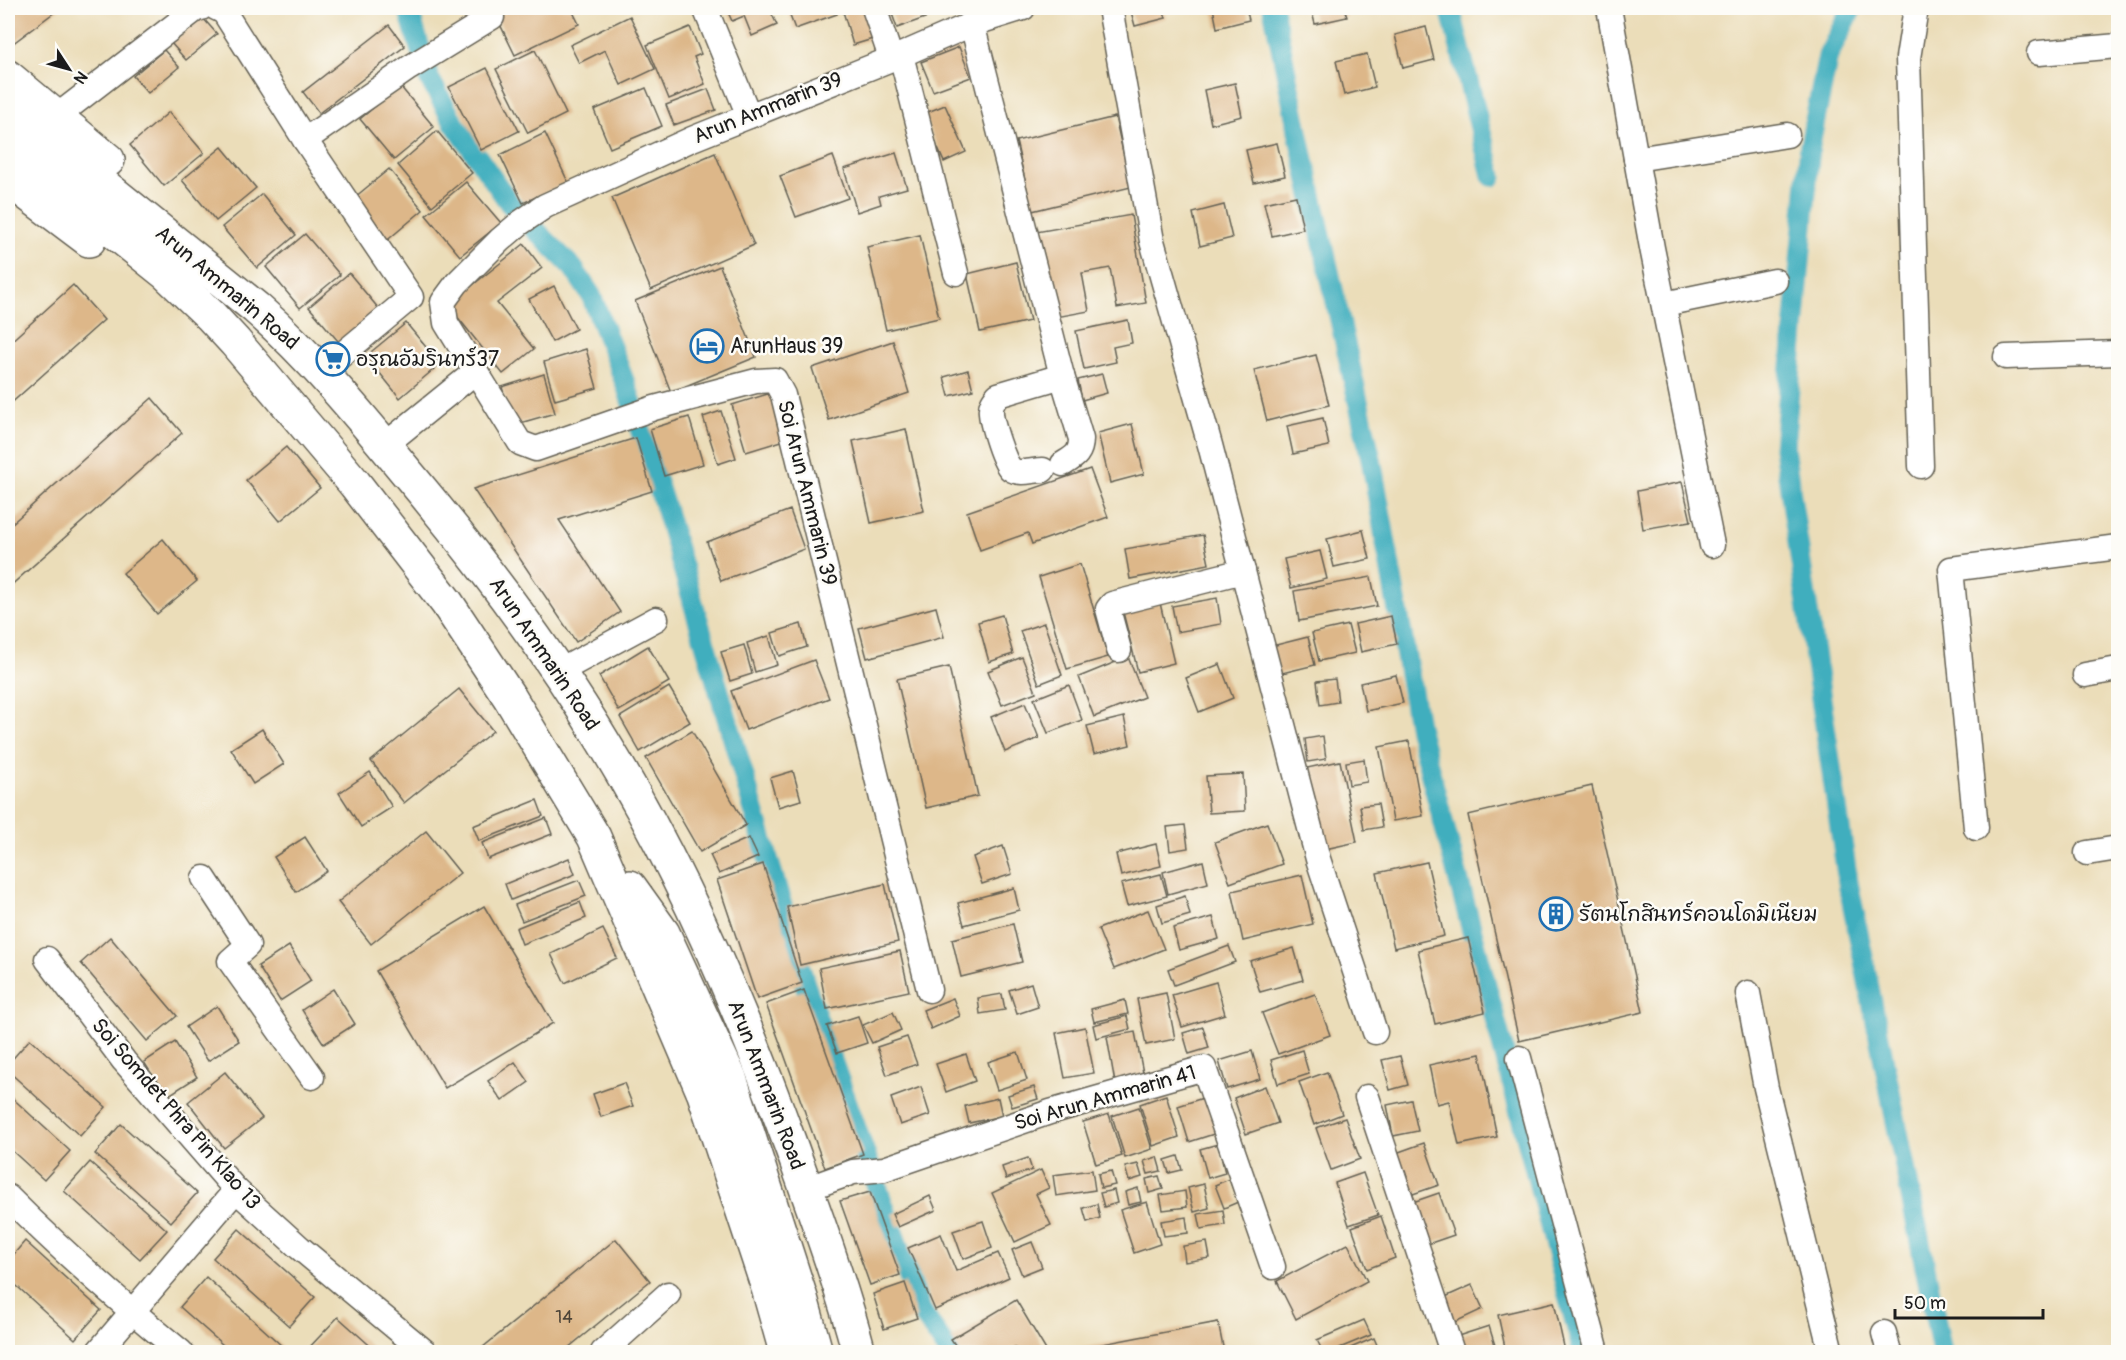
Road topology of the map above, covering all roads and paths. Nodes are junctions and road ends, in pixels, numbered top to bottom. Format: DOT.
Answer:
graph roads {
  1 [pos="201,8"];
  2 [pos="216,8"];
  3 [pos="705,8"];
  4 [pos="874,8"];
  5 [pos="1023,8"];
  6 [pos="1110,8"];
  7 [pos="1609,8"];
  8 [pos="1916,8"];
  9 [pos="492,17"];
  10 [pos="972,24"];
  11 [pos="2118,46"];
  12 [pos="2039,53"];
  13 [pos="896,57"];
  14 [pos="8,77"];
  15 [pos="749,116"];
  16 [pos="56,117"];
  17 [pos="11,124"];
  18 [pos="1787,135"];
  19 [pos="305,140"];
  20 [pos="1636,159"];
  21 [pos="8,179"];
  22 [pos="956,273"];
  23 [pos="1775,281"];
  24 [pos="1664,304"];
  25 [pos="290,338"];
  26 [pos="2118,353"];
  27 [pos="2006,357"];
  28 [pos="321,372"];
  29 [pos="475,372"];
  30 [pos="1062,376"];
  31 [pos="287,404"];
  32 [pos="385,445"];
  33 [pos="1921,466"];
  34 [pos="1712,545"];
  35 [pos="2118,547"];
  36 [pos="1243,571"];
  37 [pos="656,619"];
  38 [pos="1119,650"];
  39 [pos="2118,669"];
  40 [pos="558,672"];
  41 [pos="2085,675"];
  42 [pos="1976,828"];
  43 [pos="594,837"];
  44 [pos="2118,848"];
  45 [pos="2087,853"];
  46 [pos="204,878"];
  47 [pos="47,958"];
  48 [pos="929,990"];
  49 [pos="1748,993"];
  50 [pos="1375,1032"];
  51 [pos="1519,1058"];
  52 [pos="312,1077"];
  53 [pos="1367,1097"];
  54 [pos="807,1189"];
  55 [pos="236,1190"];
  56 [pos="8,1197"];
  57 [pos="1273,1267"];
  58 [pos="668,1294"];
  59 [pos="133,1313"];
  60 [pos="98,1353"];
  61 [pos="181,1353"];
  62 [pos="425,1353"];
  63 [pos="603,1353"];
  64 [pos="786,1353"];
  65 [pos="816,1353"];
  66 [pos="859,1353"];
  67 [pos="1452,1353"];
  68 [pos="1597,1353"];
  69 [pos="1831,1353"];
  1 -- 16 [label="street"];
  2 -- 19 [label="street"];
  3 -- 15 [label="street"];
  4 -- 13 [label="street"];
  5 -- 10 [label="street, Arun Ammarin 39"];
  6 -- 36 [label="street"];
  7 -- 20 [label="street"];
  8 -- 33 [label="street"];
  9 -- 19 [label="street"];
  10 -- 13 [label="street, Arun Ammarin 39"];
  10 -- 30 [label="street"];
  11 -- 12 [label="street"];
  13 -- 15 [label="street, Arun Ammarin 39"];
  13 -- 22 [label="street"];
  14 -- 16 [label="main road"];
  15 -- 29 [label="street, Arun Ammarin 39"];
  16 -- 25 [label="main road"];
  17 -- 25 [label="main road, Arun Ammarin Road"];
  17 -- 31 [label="main road, Arun Ammarin Road"];
  18 -- 20 [label="street"];
  19 -- 28 [label="street"];
  20 -- 24 [label="street"];
  21 -- 31 [label="main road"];
  23 -- 24 [label="street"];
  24 -- 34 [label="street"];
  25 -- 28 [label="main road, Arun Ammarin Road"];
  26 -- 27 [label="street"];
  28 -- 32 [label="main road, Arun Ammarin Road"];
  29 -- 32 [label="street"];
  29 -- 48 [label="street, Soi Arun Ammarin 39"];
  30 -- 30 [label="street"];
  31 -- 43 [label="main road, Arun Ammarin Road"];
  32 -- 40 [label="main road, Arun Ammarin Road"];
  35 -- 42 [label="street"];
  36 -- 38 [label="street"];
  36 -- 50 [label="street"];
  37 -- 40 [label="street"];
  39 -- 41 [label="street"];
  40 -- 54 [label="main road, Arun Ammarin Road"];
  43 -- 64 [label="main road, Arun Ammarin Road"];
  43 -- 65 [label="main road"];
  44 -- 45 [label="street"];
  46 -- 52 [label="street"];
  47 -- 55 [label="street, Soi Somdet Phra Pin Klao 13"];
  49 -- 69 [label="street"];
  51 -- 68 [label="street"];
  53 -- 67 [label="street"];
  54 -- 57 [label="street, Soi Arun Ammarin 41"];
  54 -- 66 [label="main road, Arun Ammarin Road"];
  55 -- 59 [label="street"];
  55 -- 62 [label="street, Soi Somdet Phra Pin Klao 13"];
  56 -- 59 [label="street"];
  58 -- 63 [label="street"];
  59 -- 60 [label="street"];
  59 -- 61 [label="street"];
}
